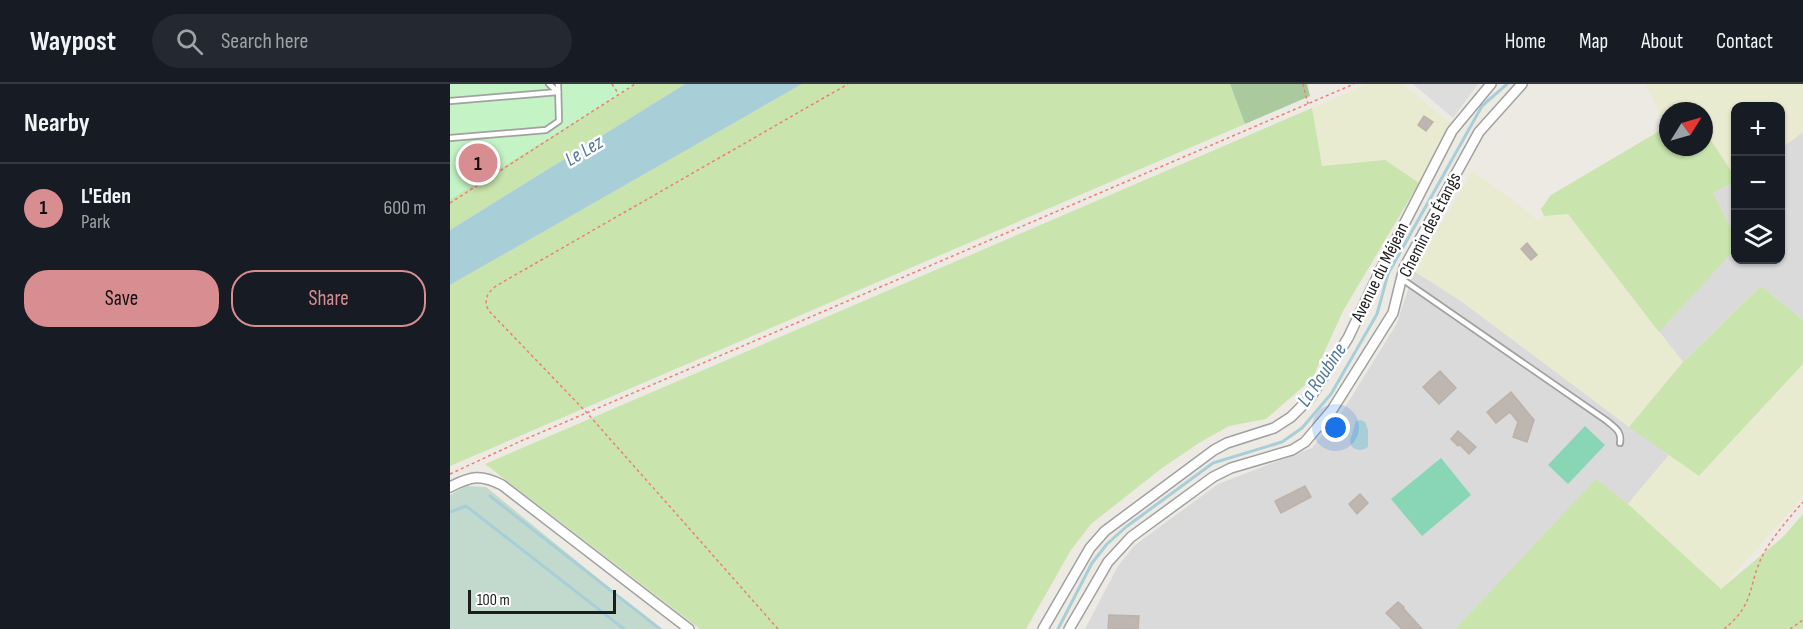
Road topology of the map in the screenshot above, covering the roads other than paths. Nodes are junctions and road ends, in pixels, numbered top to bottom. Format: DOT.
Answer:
graph roads {
  1 [pos="549,84"];
  2 [pos="1491,84"];
  3 [pos="1522,84"];
  4 [pos="558,88"];
  5 [pos="450,101"];
  6 [pos="450,138"];
  7 [pos="1402,279"];
  8 [pos="1620,442"];
  9 [pos="450,487"];
  10 [pos="689,629"];
  11 [pos="1043,629"];
  12 [pos="1069,629"];
  1 -- 4 [label="lane"];
  2 -- 11 [label="street, Avenue du Méjean"];
  3 -- 7 [label="street, Chemin des Étangs"];
  4 -- 5 [label="lane"];
  4 -- 6 [label="lane"];
  7 -- 8 [label="lane"];
  7 -- 12 [label="street, Chemin des Étangs"];
  9 -- 10 [label="street"];
}
